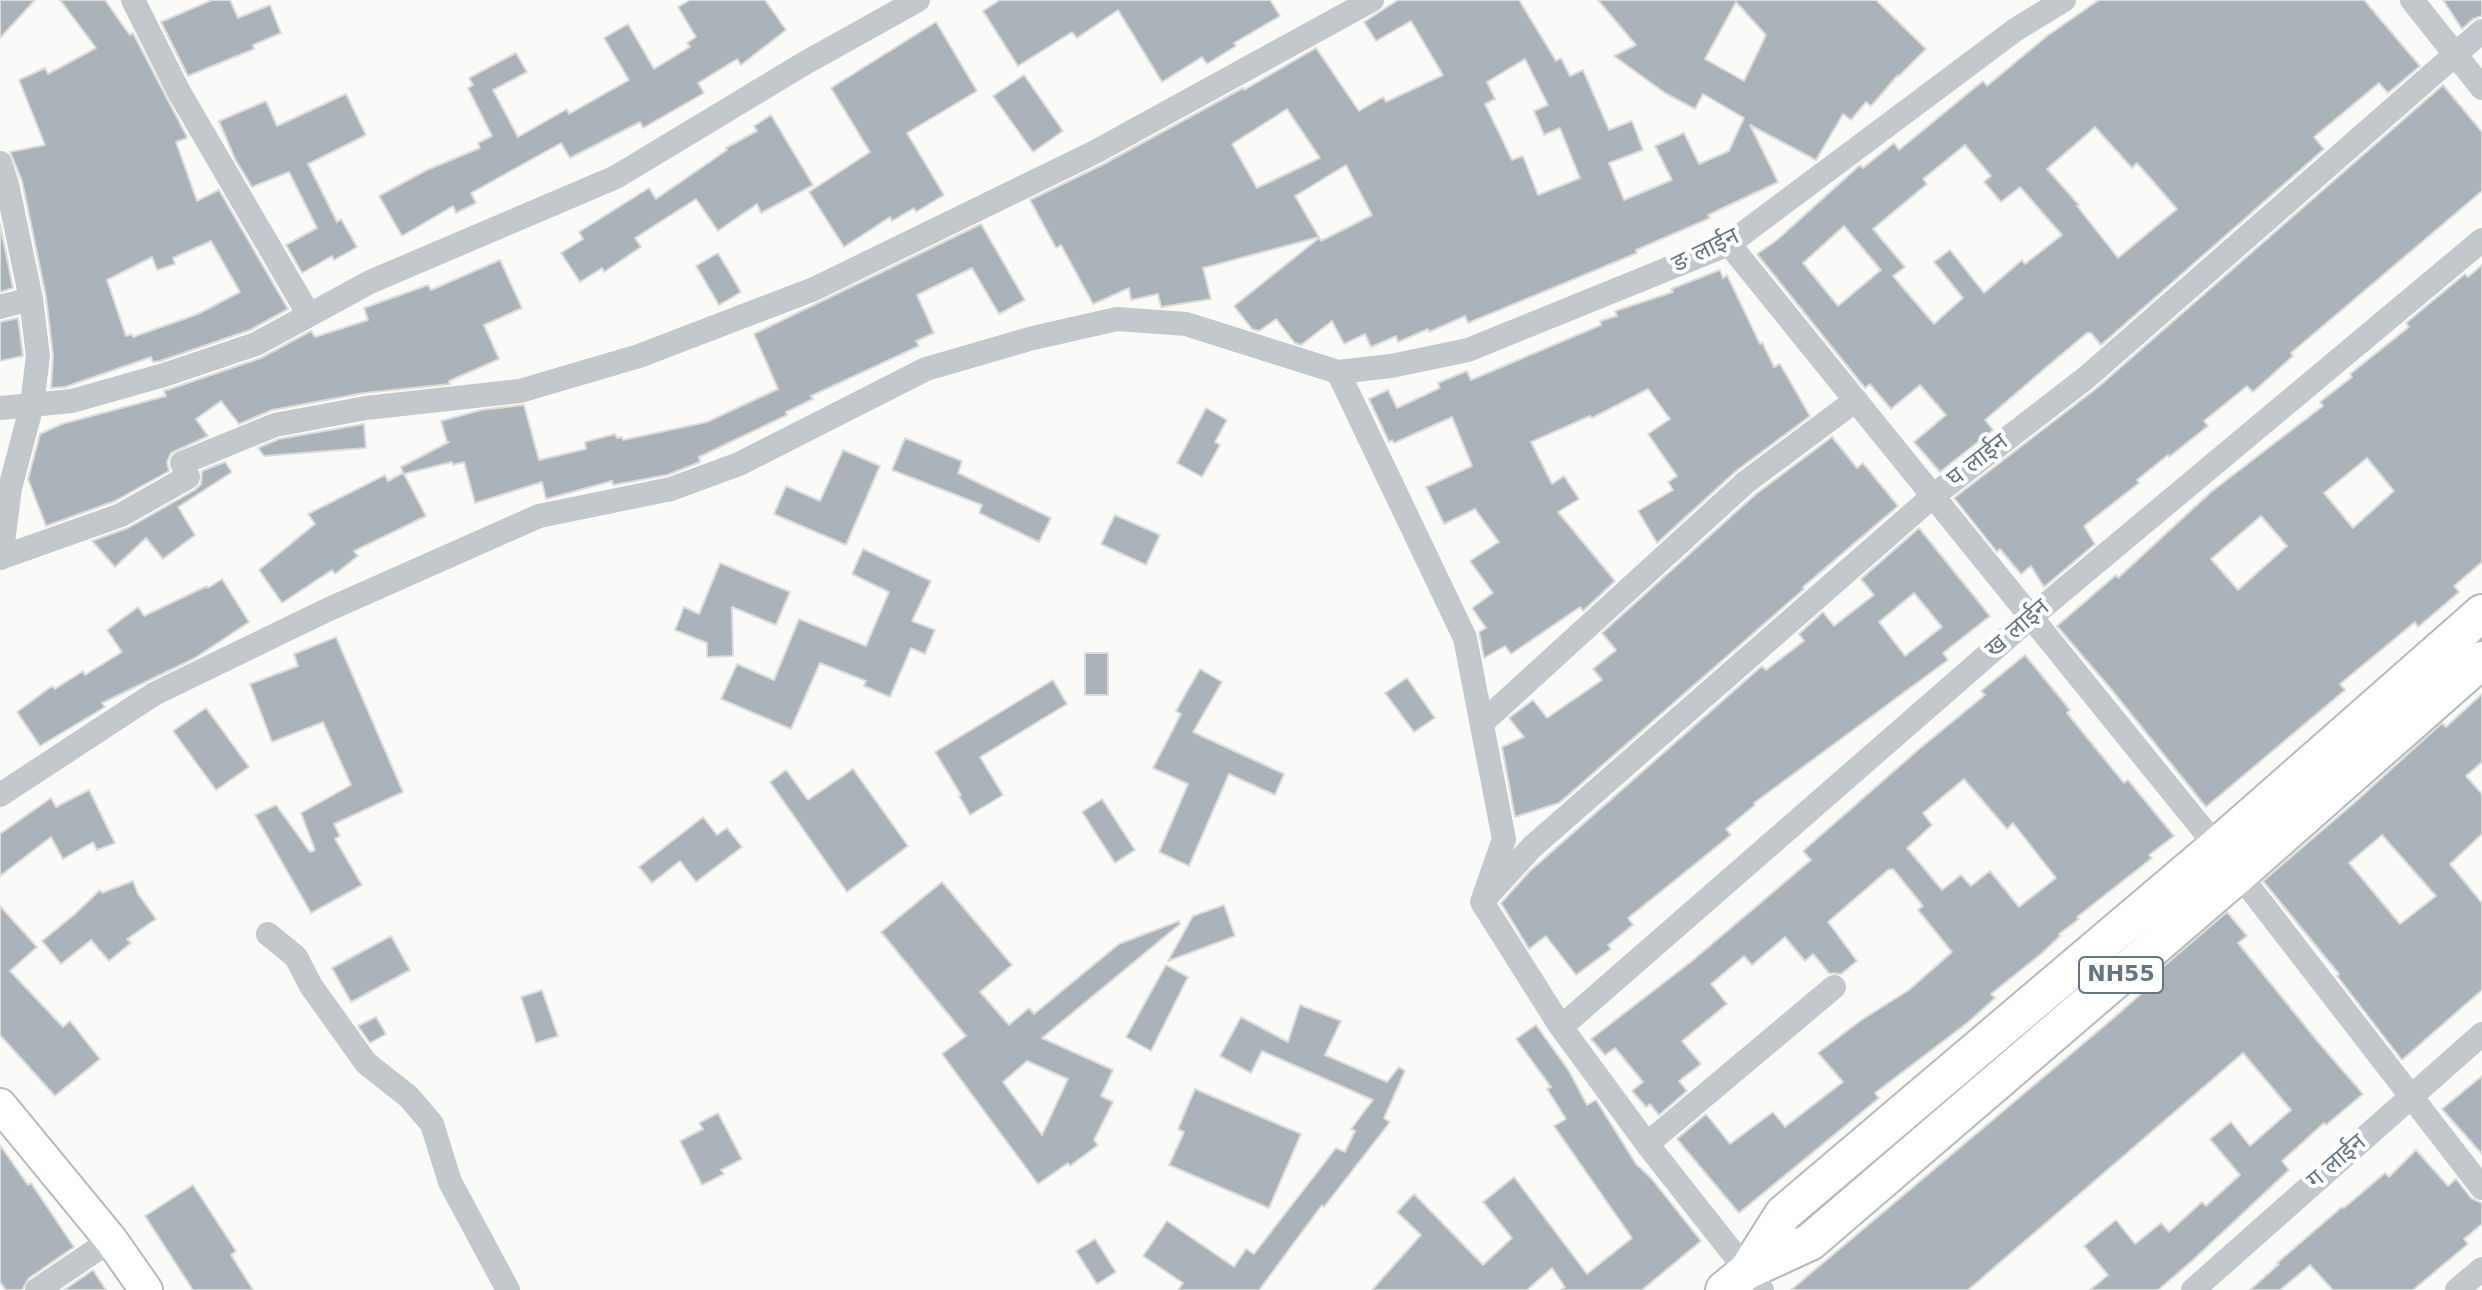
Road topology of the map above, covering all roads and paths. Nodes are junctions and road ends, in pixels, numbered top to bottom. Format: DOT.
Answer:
graph roads {
  1 [pos="133,0"];
  2 [pos="918,0"];
  3 [pos="1372,0"];
  4 [pos="2064,0"];
  5 [pos="2412,0"];
  6 [pos="2482,31"];
  7 [pos="2456,53"];
  8 [pos="2482,88"];
  9 [pos="0,163"];
  10 [pos="5,200"];
  11 [pos="2482,240"];
  12 [pos="1729,244"];
  13 [pos="31,299"];
  14 [pos="0,307"];
  15 [pos="309,315"];
  16 [pos="1338,372"];
  17 [pos="1856,400"];
  18 [pos="32,405"];
  19 [pos="0,408"];
  20 [pos="1933,496"];
  21 [pos="1,558"];
  22 [pos="2482,613"];
  23 [pos="2031,617"];
  24 [pos="2482,660"];
  25 [pos="1482,723"];
  26 [pos="0,795"];
  27 [pos="2217,846"];
  28 [pos="2239,874"];
  29 [pos="1482,902"];
  30 [pos="268,934"];
  31 [pos="1834,987"];
  32 [pos="1561,1027"];
  33 [pos="2482,1034"];
  34 [pos="2411,1096"];
  35 [pos="0,1105"];
  36 [pos="1647,1144"];
  37 [pos="2482,1188"];
  38 [pos="111,1240"];
  39 [pos="2482,1269"];
  40 [pos="1744,1284"];
  41 [pos="37,1290"];
  42 [pos="146,1290"];
  43 [pos="508,1290"];
  44 [pos="2193,1290"];
  45 [pos="2457,1290"];
  1 -- 15 [label="street"];
  2 -- 15 [label="street"];
  3 -- 21 [label="street"];
  4 -- 12 [label="street, ङ लाईन"];
  5 -- 7 [label="street"];
  6 -- 7 [label="street, घ लाईन"];
  7 -- 8 [label="street"];
  7 -- 20 [label="street, घ लाईन"];
  9 -- 10 [label="street"];
  10 -- 13 [label="street"];
  11 -- 23 [label="street, ख लाईन"];
  12 -- 16 [label="street, ङ लाईन"];
  12 -- 17 [label="street"];
  13 -- 14 [label="street"];
  13 -- 18 [label="street"];
  15 -- 18 [label="street"];
  16 -- 25 [label="street"];
  16 -- 26 [label="street"];
  17 -- 20 [label="street"];
  17 -- 25 [label="street"];
  18 -- 19 [label="street"];
  18 -- 21 [label="street"];
  20 -- 23 [label="street"];
  20 -- 29 [label="street, घ लाईन"];
  22 -- 27 [label="main road, NH55"];
  23 -- 27 [label="street"];
  23 -- 32 [label="street, ख लाईन"];
  24 -- 28 [label="main road, NH55"];
  25 -- 29 [label="street"];
  27 -- 28 [label="street"];
  27 -- 40 [label="main road, NH55"];
  28 -- 34 [label="street"];
  28 -- 40 [label="main road, NH55"];
  29 -- 32 [label="street"];
  30 -- 43 [label="street"];
  31 -- 36 [label="street"];
  32 -- 36 [label="street"];
  33 -- 34 [label="street, ग लाईन"];
  34 -- 37 [label="street"];
  34 -- 44 [label="street, ग लाईन"];
  35 -- 38 [label="street"];
  36 -- 40 [label="street"];
  38 -- 41 [label="street"];
  38 -- 42 [label="street"];
  39 -- 45 [label="street"];
}
